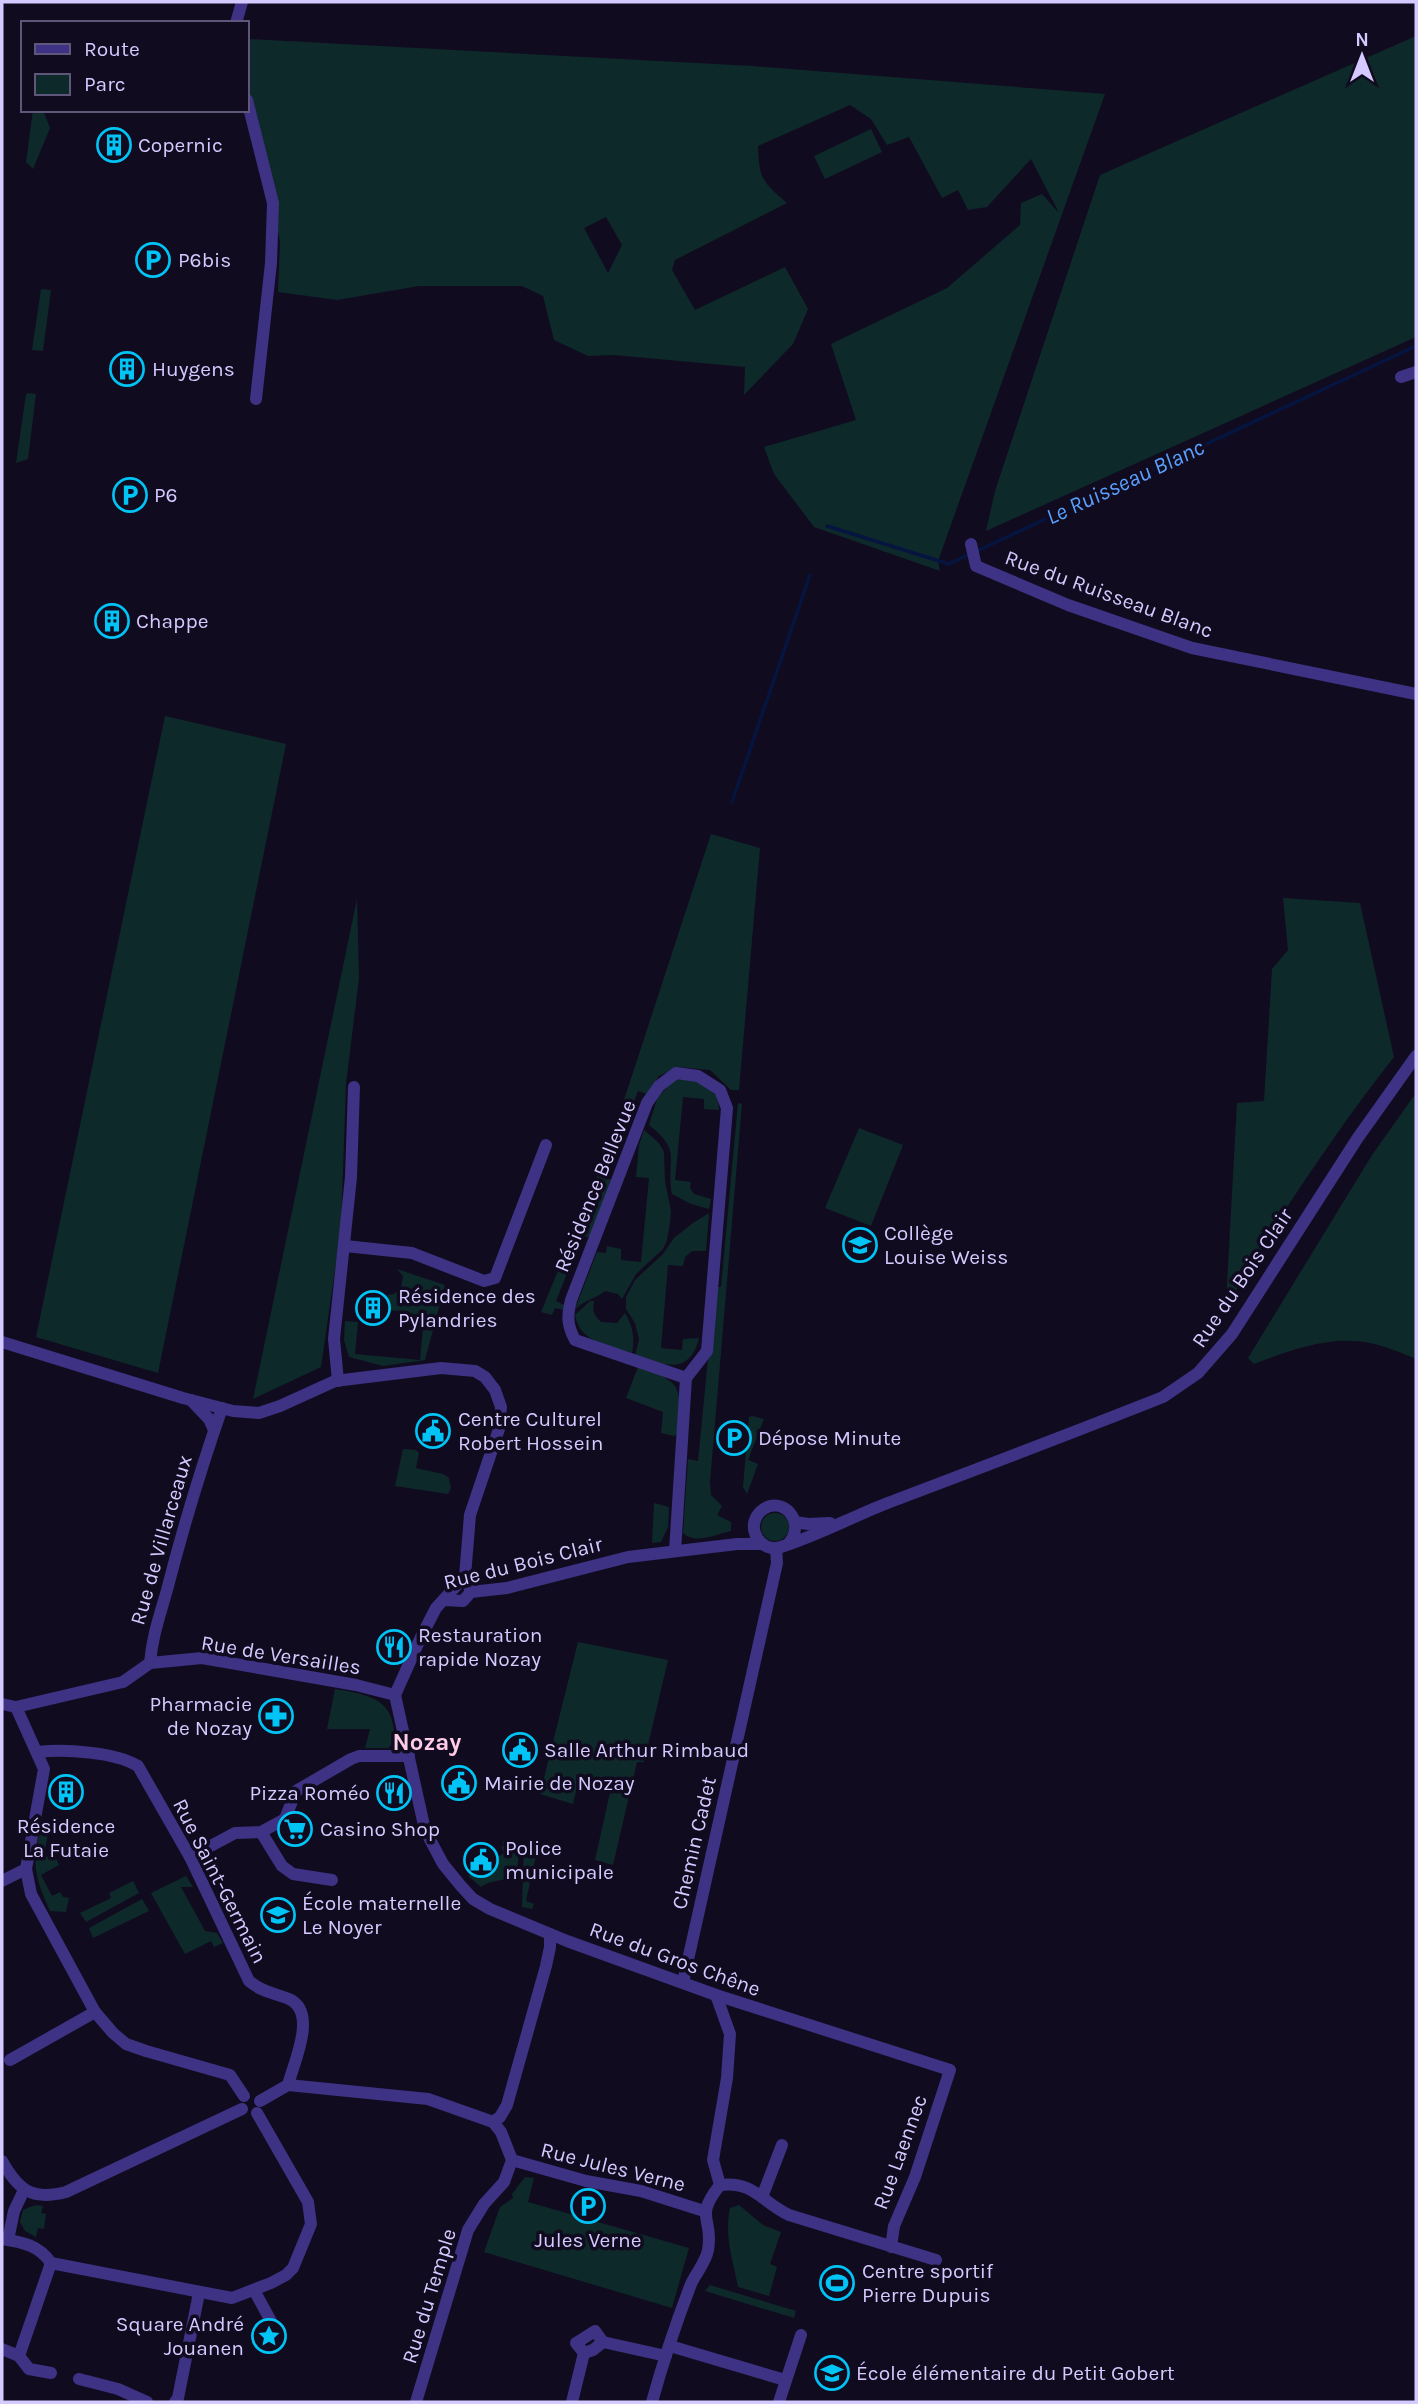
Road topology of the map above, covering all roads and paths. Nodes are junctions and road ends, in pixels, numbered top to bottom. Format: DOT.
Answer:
graph roads {
  1 [pos="242,2"];
  2 [pos="237,21"];
  3 [pos="248,104"];
  4 [pos="1416,372"];
  5 [pos="1401,377"];
  6 [pos="256,400"];
  7 [pos="971,544"];
  8 [pos="1416,694"];
  9 [pos="1416,1056"];
  10 [pos="354,1087"];
  11 [pos="546,1145"];
  12 [pos="345,1246"];
  13 [pos="2,1342"];
  14 [pos="686,1378"];
  15 [pos="338,1381"];
  16 [pos="191,1400"];
  17 [pos="222,1408"];
  18 [pos="215,1430"];
  19 [pos="796,1522"];
  20 [pos="839,1522"];
  21 [pos="753,1528"];
  22 [pos="737,1544"];
  23 [pos="762,1544"];
  24 [pos="781,1546"];
  25 [pos="676,1551"];
  26 [pos="465,1576"];
  27 [pos="471,1592"];
  28 [pos="444,1600"];
  29 [pos="149,1663"];
  30 [pos="395,1695"];
  31 [pos="2,1704"];
  32 [pos="16,1707"];
  33 [pos="38,1752"];
  34 [pos="409,1756"];
  35 [pos="261,1832"];
  36 [pos="190,1859"];
  37 [pos="26,1868"];
  38 [pos="332,1880"];
  39 [pos="2,1881"];
  40 [pos="550,1934"];
  41 [pos="683,1982"];
  42 [pos="716,1995"];
  43 [pos="95,2012"];
  44 [pos="10,2060"];
  45 [pos="950,2070"];
  46 [pos="288,2085"];
  47 [pos="243,2103"];
  48 [pos="258,2107"];
  49 [pos="493,2122"];
  50 [pos="782,2145"];
  51 [pos="512,2160"];
  52 [pos="2,2161"];
  53 [pos="720,2185"];
  54 [pos="24,2190"];
  55 [pos="762,2197"];
  56 [pos="704,2211"];
  57 [pos="5,2240"];
  58 [pos="891,2247"];
  59 [pos="936,2260"];
  60 [pos="51,2263"];
  61 [pos="254,2290"];
  62 [pos="199,2293"];
  63 [pos="801,2335"];
  64 [pos="263,2341"];
  65 [pos="2,2349"];
  66 [pos="668,2351"];
  67 [pos="19,2356"];
  68 [pos="51,2373"];
  69 [pos="79,2379"];
  70 [pos="785,2380"];
  71 [pos="147,2402"];
  72 [pos="175,2402"];
  73 [pos="416,2402"];
  74 [pos="572,2402"];
  75 [pos="652,2402"];
  76 [pos="779,2402"];
  1 -- 2 [label="street"];
  3 -- 6 [label="street"];
  4 -- 5 [label="street"];
  7 -- 8 [label="street, Rue du Ruisseau Blanc"];
  9 -- 20 [label="street, Rue du Bois Clair"];
  10 -- 12 [label="street"];
  11 -- 12 [label="street"];
  12 -- 15 [label="street"];
  13 -- 16 [label="street"];
  14 -- 14 [label="street, Résidence Bellevue"];
  14 -- 25 [label="street"];
  15 -- 17 [label="street"];
  15 -- 26 [label="street"];
  16 -- 17 [label="street"];
  16 -- 18 [label="street"];
  17 -- 18 [label="street, Rue de Villarceaux"];
  18 -- 29 [label="street, Rue de Villarceaux"];
  19 -- 20 [label="street, Rue du Bois Clair"];
  19 -- 21 [label="street"];
  19 -- 24 [label="street"];
  20 -- 24 [label="street, Rue du Bois Clair"];
  21 -- 22 [label="street"];
  21 -- 23 [label="street"];
  22 -- 23 [label="street, Rue du Bois Clair"];
  22 -- 25 [label="street, Rue du Bois Clair"];
  23 -- 24 [label="street"];
  24 -- 41 [label="street, Chemin Cadet"];
  25 -- 27 [label="street, Rue du Bois Clair"];
  26 -- 27 [label="street"];
  26 -- 28 [label="street"];
  27 -- 28 [label="street, Rue du Bois Clair"];
  28 -- 30 [label="street, Rue du Bois Clair"];
  29 -- 30 [label="street, Rue de Versailles"];
  29 -- 32 [label="street, Rue de Versailles"];
  30 -- 34 [label="street"];
  31 -- 32 [label="street, Rue de Versailles"];
  32 -- 33 [label="street"];
  33 -- 36 [label="street, Rue Saint-Germain"];
  33 -- 37 [label="street"];
  34 -- 35 [label="street"];
  34 -- 40 [label="street, Rue du Gros Chêne"];
  35 -- 36 [label="street"];
  35 -- 38 [label="street"];
  36 -- 46 [label="street, Rue Saint-Germain"];
  37 -- 39 [label="street"];
  37 -- 43 [label="street"];
  40 -- 41 [label="street, Rue du Gros Chêne"];
  40 -- 49 [label="street"];
  41 -- 42 [label="street, Rue du Gros Chêne"];
  42 -- 45 [label="street, Rue du Gros Chêne"];
  42 -- 53 [label="street"];
  43 -- 44 [label="street"];
  43 -- 47 [label="street"];
  45 -- 58 [label="street, Rue Laennec"];
  46 -- 48 [label="street"];
  46 -- 49 [label="street"];
  47 -- 48 [label="street"];
  47 -- 54 [label="street"];
  48 -- 61 [label="street"];
  49 -- 51 [label="street"];
  50 -- 55 [label="street"];
  51 -- 56 [label="street, Rue Jules Verne"];
  51 -- 73 [label="street, Rue du Temple"];
  52 -- 54 [label="street"];
  53 -- 55 [label="street"];
  53 -- 56 [label="street"];
  54 -- 57 [label="street"];
  55 -- 58 [label="street"];
  56 -- 66 [label="street"];
  57 -- 60 [label="street"];
  58 -- 59 [label="street"];
  60 -- 62 [label="street"];
  60 -- 67 [label="street"];
  61 -- 62 [label="street"];
  61 -- 64 [label="street"];
  62 -- 72 [label="street"];
  63 -- 70 [label="street"];
  65 -- 67 [label="street"];
  66 -- 70 [label="street"];
  66 -- 74 [label="street"];
  66 -- 75 [label="street"];
  67 -- 68 [label="street"];
  69 -- 71 [label="street"];
  70 -- 76 [label="street"];
}
